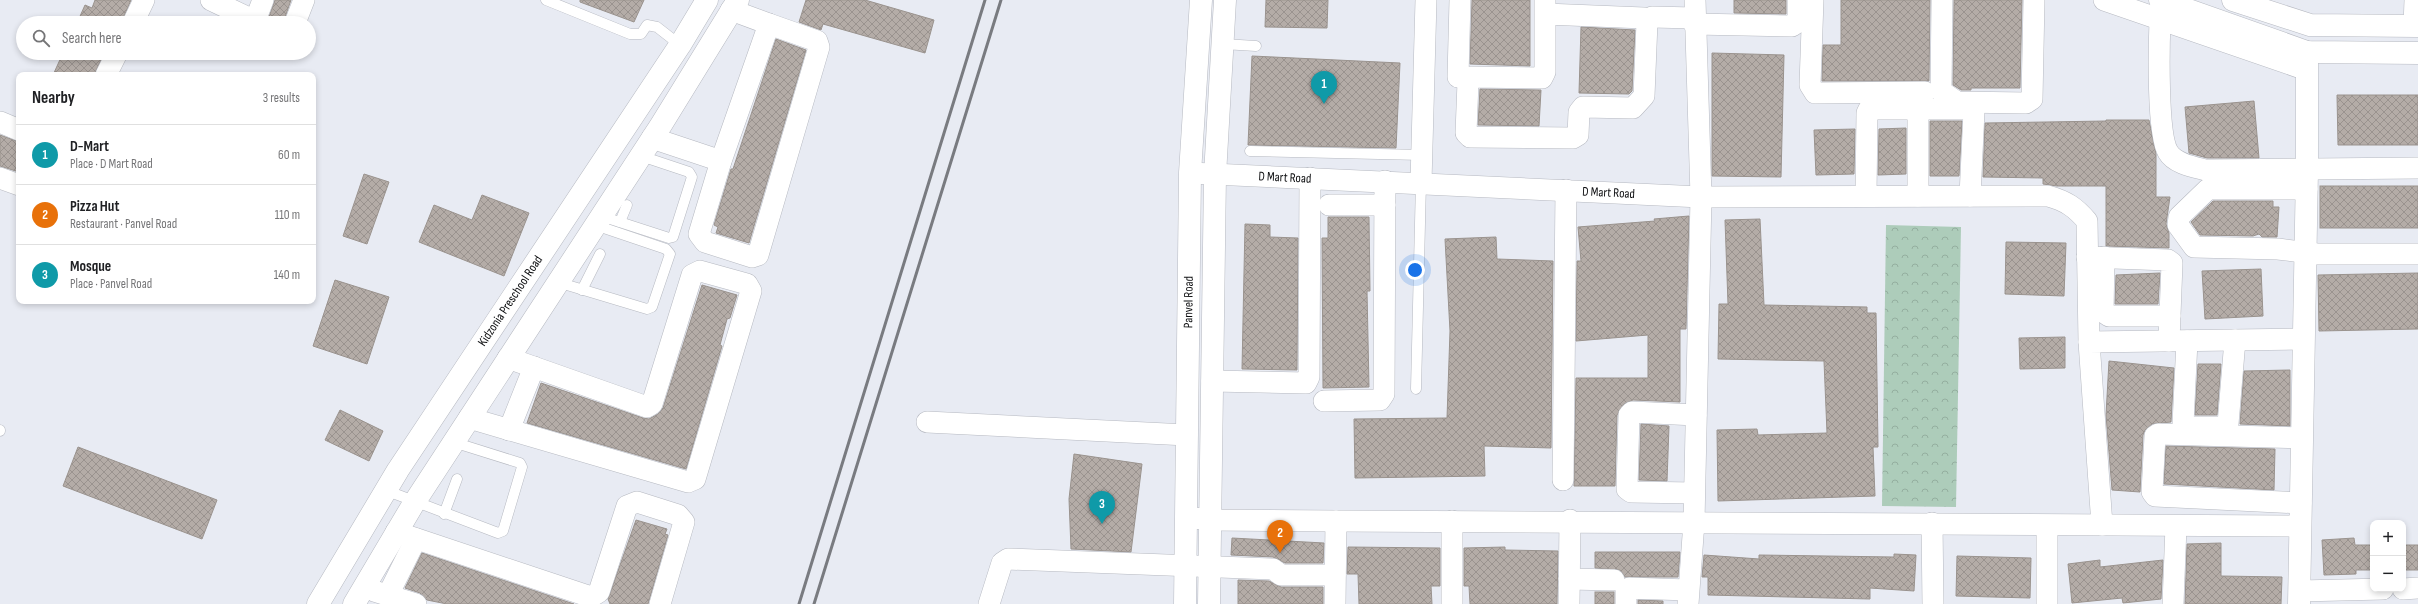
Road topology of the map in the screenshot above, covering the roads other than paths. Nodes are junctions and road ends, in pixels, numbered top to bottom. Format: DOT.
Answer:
graph roads {
  1 [pos="144,0"];
  2 [pos="211,0"];
  3 [pos="263,0"];
  4 [pos="304,0"];
  5 [pos="546,0"];
  6 [pos="707,0"];
  7 [pos="1201,0"];
  8 [pos="1225,0"];
  9 [pos="1426,0"];
  10 [pos="1460,0"];
  11 [pos="1798,0"];
  12 [pos="1814,0"];
  13 [pos="1932,0"];
  14 [pos="1942,0"];
  15 [pos="2034,0"];
  16 [pos="2104,0"];
  17 [pos="2233,0"];
  18 [pos="2275,0"];
  19 [pos="2415,0"];
  20 [pos="735,5"];
  21 [pos="1545,7"];
  22 [pos="2160,10"];
  23 [pos="1694,14"];
  24 [pos="136,16"];
  25 [pos="244,16"];
  26 [pos="259,16"];
  27 [pos="298,16"];
  28 [pos="1652,17"];
  29 [pos="2288,18"];
  30 [pos="768,24"];
  31 [pos="2416,26"];
  32 [pos="1223,44"];
  33 [pos="680,45"];
  34 [pos="1256,46"];
  35 [pos="2418,52"];
  36 [pos="114,60"];
  37 [pos="2307,61"];
  38 [pos="108,72"];
  39 [pos="1424,74"];
  40 [pos="1925,94"];
  41 [pos="0,122"];
  42 [pos="16,129"];
  43 [pos="652,138"];
  44 [pos="1250,151"];
  45 [pos="1422,155"];
  46 [pos="641,156"];
  47 [pos="721,161"];
  48 [pos="2418,168"];
  49 [pos="1190,173"];
  50 [pos="1215,175"];
  51 [pos="0,178"];
  52 [pos="1310,178"];
  53 [pos="2307,180"];
  54 [pos="1386,181"];
  55 [pos="1421,182"];
  56 [pos="16,184"];
  57 [pos="1566,190"];
  58 [pos="1866,195"];
  59 [pos="1918,196"];
  60 [pos="1970,196"];
  61 [pos="1701,197"];
  62 [pos="627,205"];
  63 [pos="1329,205"];
  64 [pos="1386,205"];
  65 [pos="605,221"];
  66 [pos="2305,252"];
  67 [pos="600,254"];
  68 [pos="2418,254"];
  69 [pos="2096,257"];
  70 [pos="557,282"];
  71 [pos="582,290"];
  72 [pos="516,293"];
  73 [pos="540,308"];
  74 [pos="2170,316"];
  75 [pos="2303,339"];
  76 [pos="2235,340"];
  77 [pos="2178,341"];
  78 [pos="2089,342"];
  79 [pos="508,358"];
  80 [pos="534,367"];
  81 [pos="1212,381"];
  82 [pos="1416,389"];
  83 [pos="1324,401"];
  84 [pos="1696,415"];
  85 [pos="469,418"];
  86 [pos="927,422"];
  87 [pos="509,430"];
  88 [pos="1187,435"];
  89 [pos="2302,438"];
  90 [pos="453,442"];
  91 [pos="457,479"];
  92 [pos="1563,480"];
  93 [pos="385,490"];
  94 [pos="1694,493"];
  95 [pos="414,503"];
  96 [pos="2301,503"];
  97 [pos="444,514"];
  98 [pos="1186,517"];
  99 [pos="1210,520"];
  100 [pos="1570,520"];
  101 [pos="1336,521"];
  102 [pos="1452,521"];
  103 [pos="1694,522"];
  104 [pos="1932,523"];
  105 [pos="2102,525"];
  106 [pos="2047,526"];
  107 [pos="2176,526"];
  108 [pos="2300,526"];
  109 [pos="406,535"];
  110 [pos="1186,566"];
  111 [pos="1210,568"];
  112 [pos="1335,575"];
  113 [pos="1569,579"];
  114 [pos="1614,580"];
  115 [pos="2418,588"];
  116 [pos="2406,589"];
  117 [pos="2370,590"];
  118 [pos="388,595"];
  119 [pos="359,596"];
  120 [pos="1666,596"];
  121 [pos="1688,597"];
  122 [pos="2300,597"];
  123 [pos="318,604"];
  124 [pos="416,604"];
  125 [pos="660,604"];
  126 [pos="989,604"];
  127 [pos="1185,604"];
  128 [pos="1209,604"];
  129 [pos="1335,604"];
  130 [pos="1452,604"];
  131 [pos="1569,604"];
  132 [pos="1626,604"];
  133 [pos="1933,604"];
  134 [pos="2046,604"];
  135 [pos="2173,604"];
  1 -- 24 [label="street"];
  2 -- 25 [label="street"];
  3 -- 26 [label="street"];
  4 -- 27 [label="street"];
  5 -- 33 [label="lane"];
  6 -- 33 [label="street, Kidzonia Preschool Road"];
  7 -- 49 [label="street, Panvel Road"];
  8 -- 32 [label="street, Panvel Road"];
  9 -- 39 [label="street"];
  10 -- 39 [label="street"];
  11 -- 23 [label="street"];
  12 -- 40 [label="street"];
  13 -- 40 [label="street"];
  14 -- 15 [label="street"];
  16 -- 22 [label="street"];
  17 -- 29 [label="street"];
  18 -- 29 [label="street"];
  19 -- 31 [label="street"];
  20 -- 30 [label="street"];
  20 -- 43 [label="street"];
  21 -- 21 [label="street"];
  22 -- 37 [label="street"];
  22 -- 53 [label="street"];
  23 -- 28 [label="street"];
  23 -- 61 [label="street"];
  29 -- 31 [label="street"];
  30 -- 47 [label="street"];
  30 -- 47 [label="street"];
  32 -- 34 [label="lane"];
  32 -- 50 [label="street, Panvel Road"];
  33 -- 72 [label="street, Kidzonia Preschool Road"];
  35 -- 37 [label="street"];
  36 -- 38 [label="street"];
  37 -- 53 [label="street"];
  39 -- 45 [label="street"];
  40 -- 58 [label="street"];
  40 -- 59 [label="street"];
  40 -- 60 [label="street"];
  41 -- 42 [label="street"];
  43 -- 46 [label="street"];
  43 -- 47 [label="street"];
  44 -- 45 [label="lane"];
  45 -- 55 [label="street"];
  46 -- 65 [label="street"];
  46 -- 65 [label="lane"];
  48 -- 53 [label="street"];
  49 -- 50 [label="street, D Mart Road"];
  49 -- 88 [label="street, Panvel Road"];
  50 -- 52 [label="street, D Mart Road"];
  50 -- 81 [label="street, Panvel Road"];
  51 -- 56 [label="street"];
  52 -- 54 [label="street, D Mart Road"];
  52 -- 81 [label="street"];
  53 -- 66 [label="street"];
  53 -- 66 [label="street"];
  54 -- 55 [label="street, D Mart Road"];
  54 -- 64 [label="street"];
  55 -- 57 [label="street, D Mart Road"];
  55 -- 82 [label="lane"];
  57 -- 61 [label="street, D Mart Road"];
  57 -- 92 [label="street"];
  58 -- 59 [label="street, D Mart Road"];
  58 -- 61 [label="street, D Mart Road"];
  59 -- 60 [label="street, D Mart Road"];
  60 -- 69 [label="street, D Mart Road"];
  61 -- 84 [label="street"];
  62 -- 65 [label="lane"];
  63 -- 64 [label="street"];
  64 -- 83 [label="street"];
  65 -- 70 [label="street"];
  65 -- 71 [label="lane"];
  66 -- 68 [label="street"];
  66 -- 75 [label="street"];
  67 -- 71 [label="lane"];
  69 -- 74 [label="street"];
  69 -- 74 [label="street"];
  69 -- 78 [label="street"];
  70 -- 71 [label="lane"];
  70 -- 73 [label="street"];
  72 -- 73 [label="street"];
  72 -- 93 [label="street, Kidzonia Preschool Road"];
  73 -- 79 [label="street"];
  74 -- 77 [label="street"];
  75 -- 76 [label="street"];
  75 -- 89 [label="street"];
  76 -- 77 [label="street"];
  76 -- 77 [label="street"];
  77 -- 78 [label="street"];
  78 -- 105 [label="street"];
  79 -- 80 [label="street"];
  79 -- 85 [label="street"];
  80 -- 87 [label="street"];
  80 -- 87 [label="street"];
  81 -- 99 [label="street, Panvel Road"];
  84 -- 94 [label="street"];
  84 -- 94 [label="street"];
  85 -- 87 [label="street"];
  85 -- 90 [label="street"];
  86 -- 88 [label="street"];
  88 -- 98 [label="street, Panvel Road"];
  89 -- 96 [label="street"];
  89 -- 96 [label="street"];
  90 -- 95 [label="street"];
  90 -- 97 [label="lane"];
  91 -- 97 [label="lane"];
  93 -- 95 [label="lane"];
  93 -- 123 [label="street, Kidzonia Preschool Road"];
  94 -- 103 [label="street"];
  95 -- 97 [label="lane"];
  95 -- 109 [label="street"];
  96 -- 108 [label="street"];
  98 -- 99 [label="street"];
  98 -- 110 [label="street, Panvel Road"];
  99 -- 101 [label="street"];
  99 -- 111 [label="street, Panvel Road"];
  100 -- 102 [label="street"];
  100 -- 103 [label="street"];
  100 -- 113 [label="street"];
  101 -- 102 [label="street"];
  101 -- 112 [label="street"];
  102 -- 130 [label="street"];
  103 -- 104 [label="street"];
  103 -- 121 [label="street"];
  104 -- 106 [label="street"];
  104 -- 133 [label="street"];
  105 -- 106 [label="street"];
  105 -- 107 [label="street"];
  106 -- 134 [label="street"];
  107 -- 108 [label="street"];
  107 -- 135 [label="street"];
  108 -- 122 [label="street"];
  109 -- 118 [label="street"];
  109 -- 119 [label="street"];
  109 -- 125 [label="street"];
  110 -- 111 [label="street"];
  110 -- 126 [label="street"];
  110 -- 127 [label="street, Panvel Road"];
  111 -- 112 [label="street"];
  111 -- 128 [label="street, Panvel Road"];
  112 -- 129 [label="street"];
  113 -- 114 [label="street"];
  113 -- 131 [label="street"];
  115 -- 116 [label="street"];
  117 -- 122 [label="street"];
  118 -- 119 [label="street"];
  118 -- 124 [label="street"];
  120 -- 121 [label="street"];
  120 -- 132 [label="street"];
}
